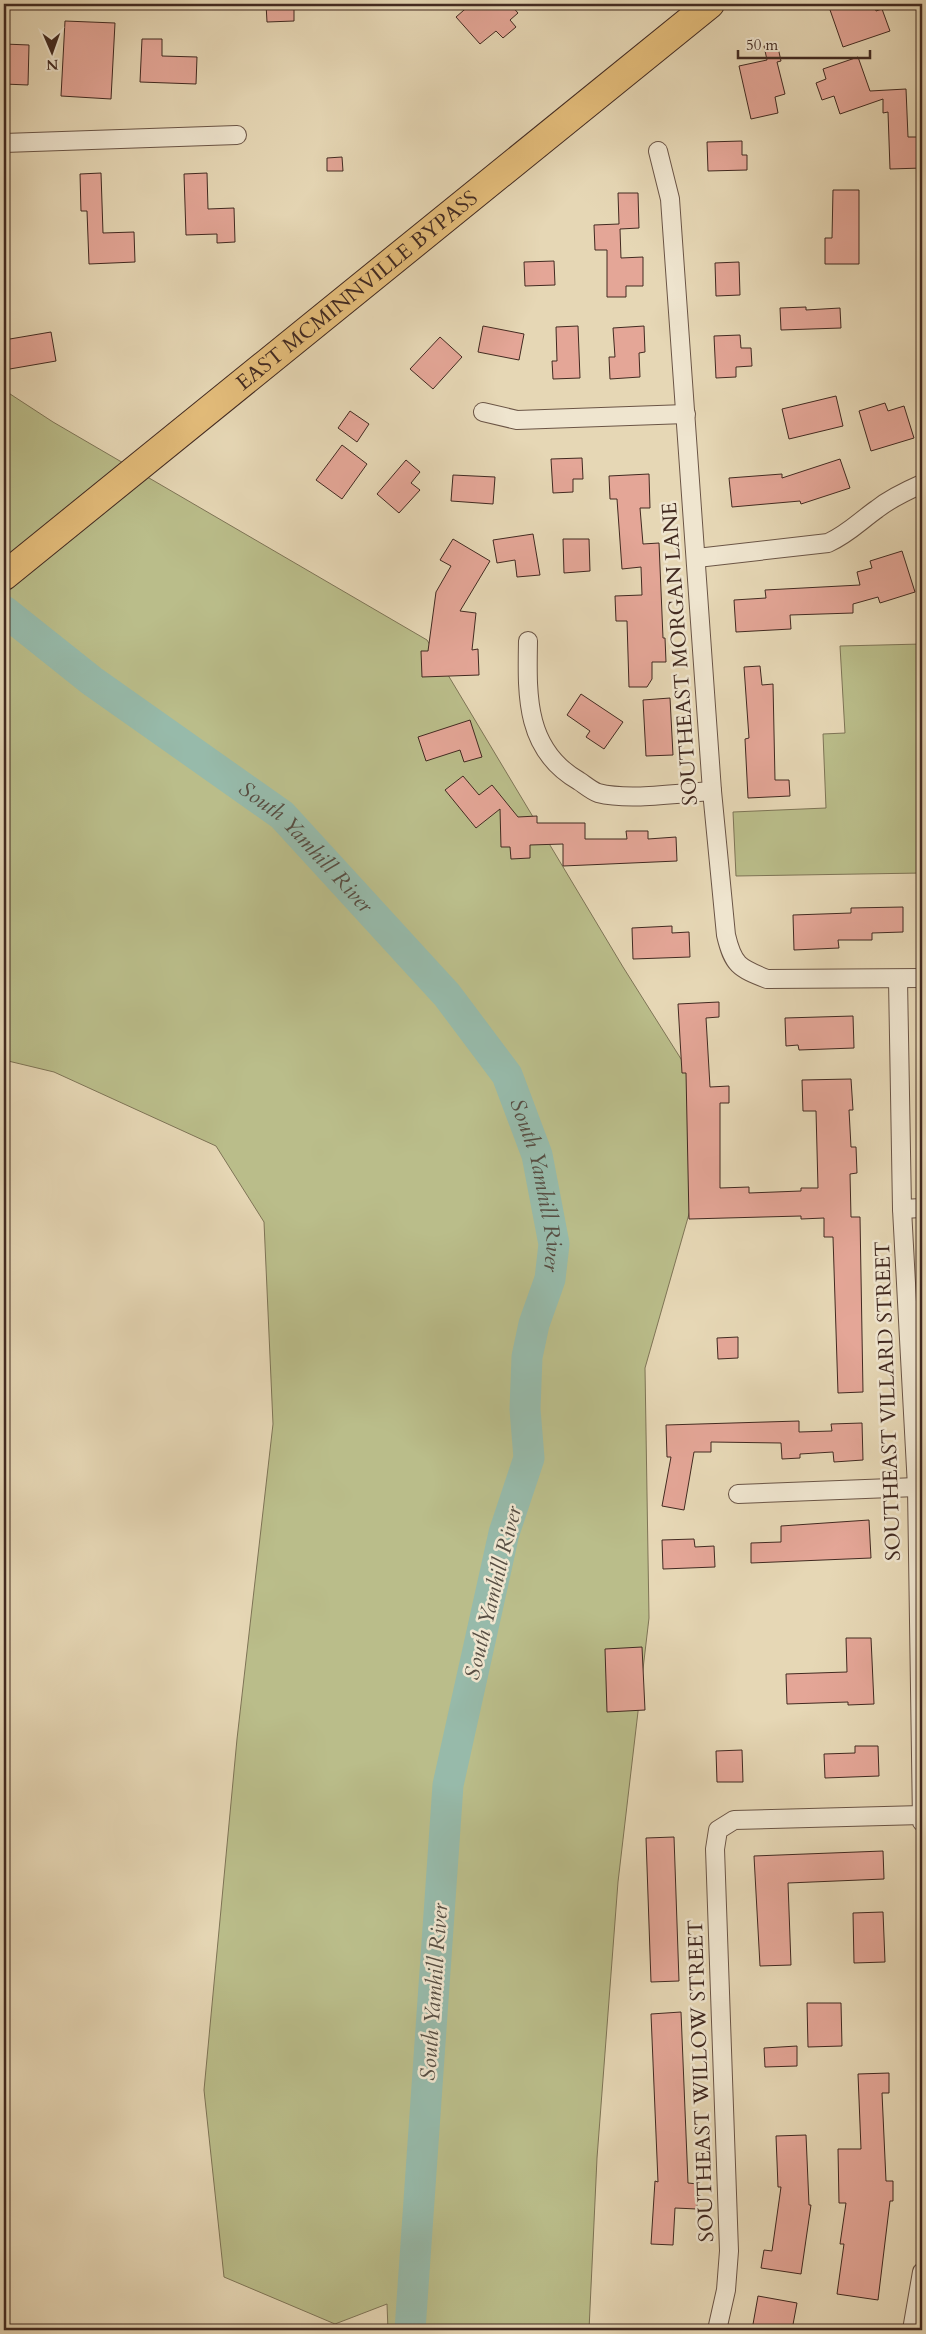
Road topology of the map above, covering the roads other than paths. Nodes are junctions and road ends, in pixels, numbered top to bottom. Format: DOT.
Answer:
graph roads {
  1 [pos="710,4"];
  2 [pos="237,135"];
  3 [pos="4,143"];
  4 [pos="658,151"];
  5 [pos="483,412"];
  6 [pos="686,414"];
  7 [pos="922,484"];
  8 [pos="697,558"];
  9 [pos="4,576"];
  10 [pos="528,641"];
  11 [pos="712,791"];
  12 [pos="922,978"];
  13 [pos="898,979"];
  14 [pos="922,1208"];
  15 [pos="902,1209"];
  16 [pos="917,1487"];
  17 [pos="738,1494"];
  18 [pos="922,1815"];
  19 [pos="922,1822"];
  20 [pos="922,2272"];
  21 [pos="717,2330"];
  22 [pos="912,2330"];
  1 -- 9 [label="highway, EAST MCMINNVILLE BYPASS"];
  2 -- 3 [label="street"];
  4 -- 6 [label="street, SOUTHEAST MORGAN LANE"];
  5 -- 6 [label="street"];
  6 -- 8 [label="street, SOUTHEAST MORGAN LANE"];
  7 -- 8 [label="street"];
  8 -- 11 [label="street, SOUTHEAST MORGAN LANE"];
  10 -- 11 [label="street"];
  11 -- 13 [label="street, SOUTHEAST MORGAN LANE"];
  12 -- 13 [label="street, SOUTHEAST MORGAN LANE"];
  13 -- 15 [label="street, SOUTHEAST VILLARD STREET"];
  14 -- 15 [label="street"];
  15 -- 16 [label="street, SOUTHEAST VILLARD STREET"];
  16 -- 17 [label="street"];
  16 -- 18 [label="street, SOUTHEAST VILLARD STREET"];
  18 -- 19 [label="street, SOUTHEAST VILLARD STREET"];
  18 -- 21 [label="street, SOUTHEAST WILLOW STREET"];
  20 -- 22 [label="street"];
}
